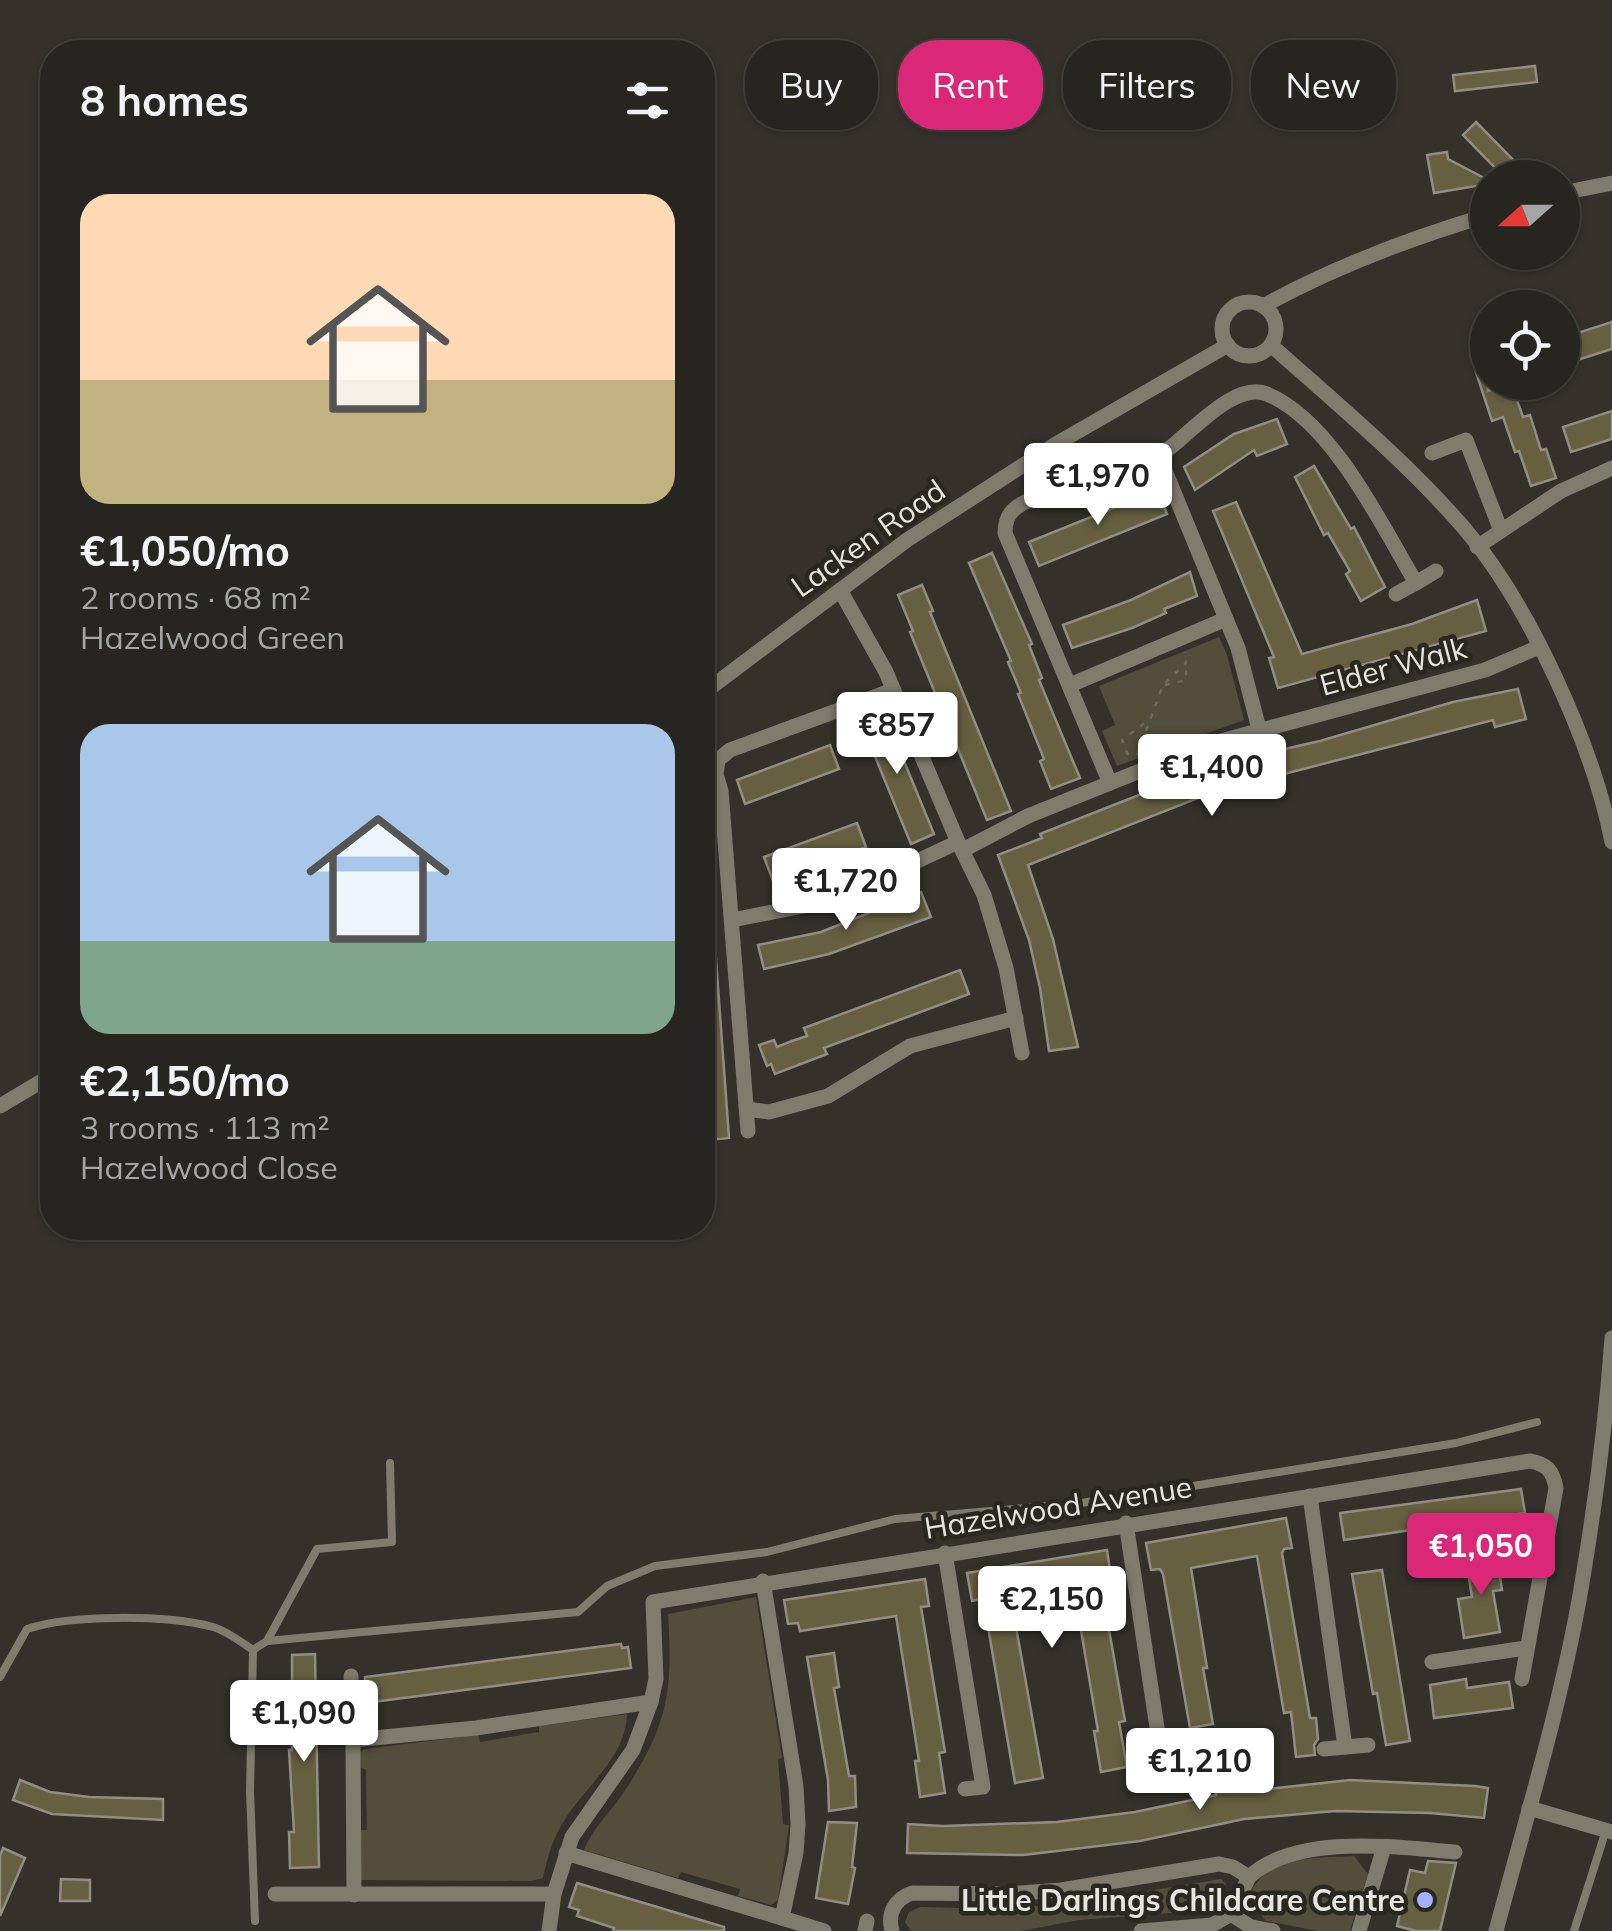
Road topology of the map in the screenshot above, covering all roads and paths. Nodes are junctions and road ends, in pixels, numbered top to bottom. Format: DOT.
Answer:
graph roads {
  1 [pos="1612,183"];
  2 [pos="1580,189"];
  3 [pos="1470,221"];
  4 [pos="1263,306"];
  5 [pos="1228,345"];
  6 [pos="1271,345"];
  7 [pos="1432,454"];
  8 [pos="1160,456"];
  9 [pos="1612,468"];
  10 [pos="1501,531"];
  11 [pos="1478,547"];
  12 [pos="1436,571"];
  13 [pos="1416,582"];
  14 [pos="840,590"];
  15 [pos="1396,594"];
  16 [pos="1226,619"];
  17 [pos="1185,647"];
  18 [pos="1539,647"];
  19 [pos="1186,663"];
  20 [pos="715,684"];
  21 [pos="1070,685"];
  22 [pos="1163,685"];
  23 [pos="893,690"];
  24 [pos="1153,717"];
  25 [pos="1259,729"];
  26 [pos="1110,783"];
  27 [pos="1612,842"];
  28 [pos="960,846"];
  29 [pos="732,920"];
  30 [pos="1016,1018"];
  31 [pos="1022,1053"];
  32 [pos="40,1083"];
  33 [pos="0,1106"];
  34 [pos="746,1109"];
  35 [pos="748,1131"];
  36 [pos="1612,1338"];
  37 [pos="1537,1422"];
  38 [pos="390,1463"];
  39 [pos="1310,1496"];
  40 [pos="1126,1524"];
  41 [pos="944,1554"];
  42 [pos="763,1581"];
  43 [pos="267,1641"];
  44 [pos="1526,1648"];
  45 [pos="254,1650"];
  46 [pos="1432,1662"];
  47 [pos="0,1676"];
  48 [pos="351,1676"];
  49 [pos="1522,1679"];
  50 [pos="652,1702"];
  51 [pos="353,1740"];
  52 [pos="1368,1745"];
  53 [pos="1345,1748"];
  54 [pos="1324,1749"];
  55 [pos="1163,1767"];
  56 [pos="965,1790"];
  57 [pos="1528,1808"];
  58 [pos="1609,1831"];
  59 [pos="1384,1848"];
  60 [pos="1455,1852"];
  61 [pos="566,1853"];
  62 [pos="1249,1878"];
  63 [pos="275,1894"];
  64 [pos="354,1894"];
  65 [pos="554,1894"];
  66 [pos="1230,1914"];
  67 [pos="782,1918"];
  68 [pos="255,1921"];
  69 [pos="548,1931"];
  70 [pos="824,1931"];
  71 [pos="892,1931"];
  72 [pos="1141,1931"];
  73 [pos="1273,1931"];
  74 [pos="1359,1931"];
  75 [pos="1496,1931"];
  76 [pos="1574,1931"];
  1 -- 2 [label="street"];
  3 -- 4 [label="street"];
  4 -- 5 [label="street"];
  4 -- 6 [label="street"];
  5 -- 6 [label="street, Lacken Road"];
  5 -- 14 [label="street, Lacken Road"];
  6 -- 11 [label="street"];
  7 -- 10 [label="street"];
  8 -- 13 [label="street"];
  8 -- 16 [label="street"];
  8 -- 21 [label="street"];
  9 -- 10 [label="street"];
  10 -- 11 [label="street"];
  11 -- 18 [label="street"];
  12 -- 13 [label="street"];
  13 -- 15 [label="street"];
  14 -- 20 [label="street, Lacken Road"];
  14 -- 23 [label="street"];
  16 -- 21 [label="street"];
  16 -- 25 [label="street"];
  17 -- 19 [label="path"];
  18 -- 25 [label="street, Elder Walk"];
  18 -- 27 [label="street"];
  19 -- 22 [label="path"];
  19 -- 22 [label="path"];
  21 -- 26 [label="street"];
  22 -- 24 [label="path"];
  23 -- 28 [label="street"];
  23 -- 29 [label="street"];
  24 -- 24 [label="path"];
  25 -- 26 [label="street, Elder Walk"];
  26 -- 28 [label="street, Elder Walk"];
  28 -- 29 [label="street, Elder Walk"];
  28 -- 30 [label="street"];
  29 -- 34 [label="street"];
  30 -- 31 [label="street"];
  30 -- 34 [label="street"];
  32 -- 33 [label="street"];
  34 -- 35 [label="street"];
  36 -- 57 [label="street"];
  37 -- 43 [label="lane"];
  38 -- 43 [label="lane"];
  39 -- 40 [label="street, Hazelwood Avenue"];
  39 -- 44 [label="street, Hazelwood Avenue"];
  39 -- 53 [label="street"];
  40 -- 41 [label="street, Hazelwood Avenue"];
  40 -- 55 [label="street"];
  41 -- 42 [label="street, Hazelwood Avenue"];
  41 -- 56 [label="street"];
  42 -- 50 [label="street, Hazelwood Avenue"];
  42 -- 67 [label="street"];
  43 -- 45 [label="lane"];
  44 -- 46 [label="street"];
  44 -- 49 [label="street"];
  45 -- 47 [label="lane"];
  45 -- 68 [label="lane"];
  48 -- 51 [label="street"];
  50 -- 51 [label="street"];
  50 -- 61 [label="street"];
  51 -- 64 [label="street"];
  52 -- 53 [label="street"];
  53 -- 54 [label="street"];
  57 -- 58 [label="street"];
  57 -- 75 [label="street"];
  58 -- 76 [label="lane"];
  59 -- 60 [label="street"];
  59 -- 62 [label="street"];
  59 -- 74 [label="street"];
  61 -- 65 [label="street"];
  61 -- 67 [label="street"];
  62 -- 66 [label="street"];
  62 -- 71 [label="street"];
  63 -- 64 [label="street"];
  64 -- 65 [label="street"];
  65 -- 69 [label="street"];
  66 -- 72 [label="street"];
  66 -- 73 [label="street"];
  67 -- 70 [label="street"];
}
